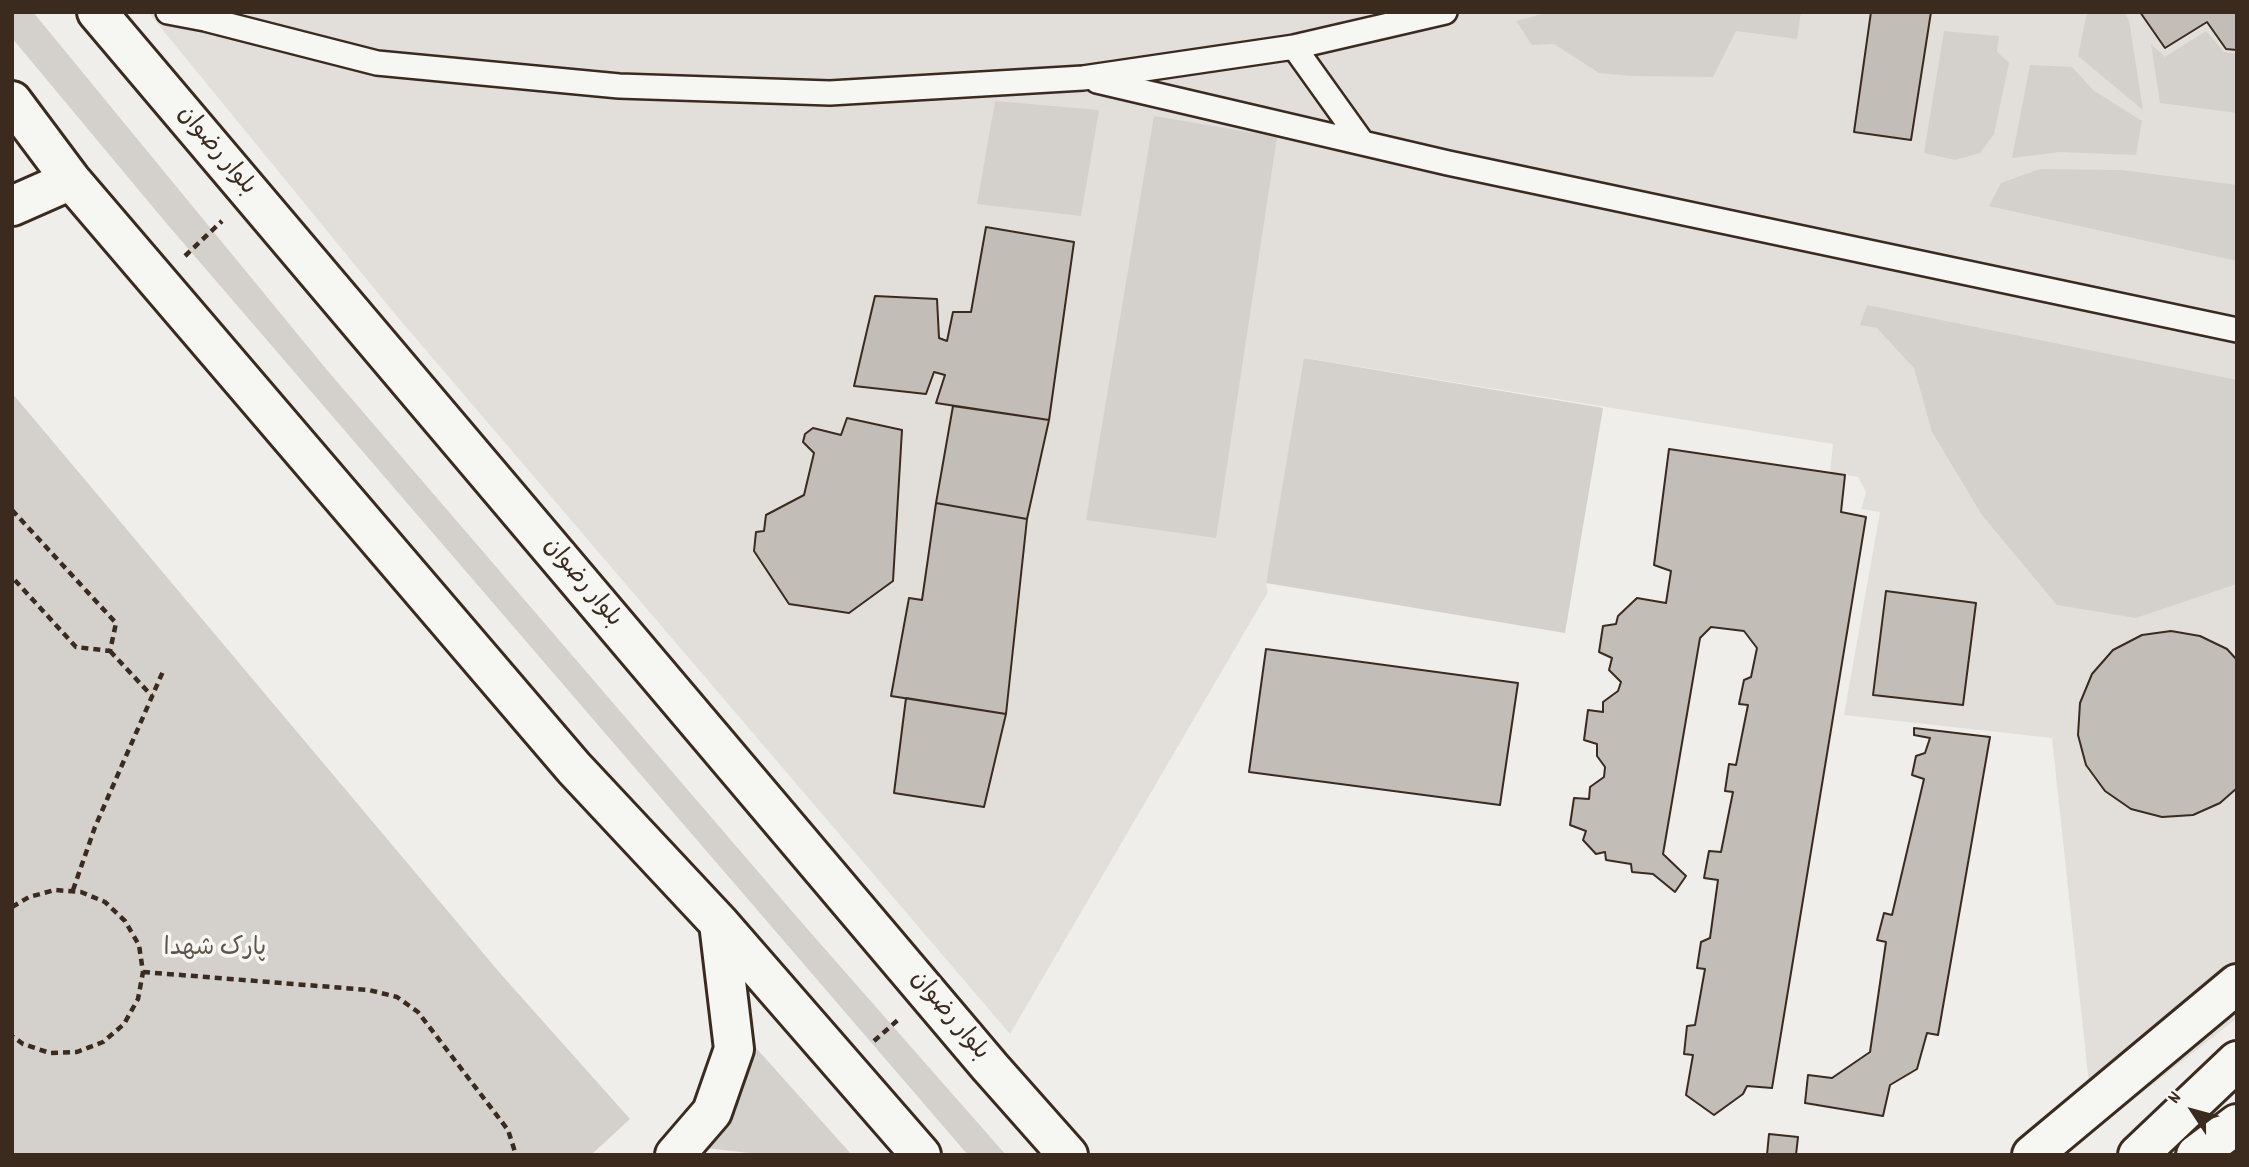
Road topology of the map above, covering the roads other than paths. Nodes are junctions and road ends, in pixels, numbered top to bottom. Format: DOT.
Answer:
graph roads {
  1 [pos="97,12"];
  2 [pos="168,12"];
  3 [pos="1445,12"];
  4 [pos="1294,47"];
  5 [pos="1083,78"];
  6 [pos="12,101"];
  7 [pos="1362,142"];
  8 [pos="71,180"];
  9 [pos="12,205"];
  10 [pos="2237,330"];
  11 [pos="719,923"];
  12 [pos="2237,984"];
  13 [pos="2237,1061"];
  14 [pos="2237,1124"];
  15 [pos="675,1155"];
  16 [pos="921,1155"];
  17 [pos="1068,1155"];
  18 [pos="2032,1155"];
  19 [pos="2138,1155"];
  20 [pos="2196,1155"];
  1 -- 17 [label="main road, بلوار رضوان"];
  2 -- 5 [label="lane"];
  3 -- 4 [label="lane"];
  4 -- 5 [label="lane"];
  4 -- 7 [label="lane"];
  5 -- 7 [label="lane"];
  6 -- 8 [label="main road"];
  7 -- 10 [label="lane"];
  8 -- 9 [label="main road"];
  8 -- 11 [label="main road"];
  11 -- 15 [label="main road"];
  11 -- 16 [label="main road"];
  12 -- 18 [label="main road"];
  13 -- 19 [label="main road"];
  14 -- 20 [label="main road"];
}
